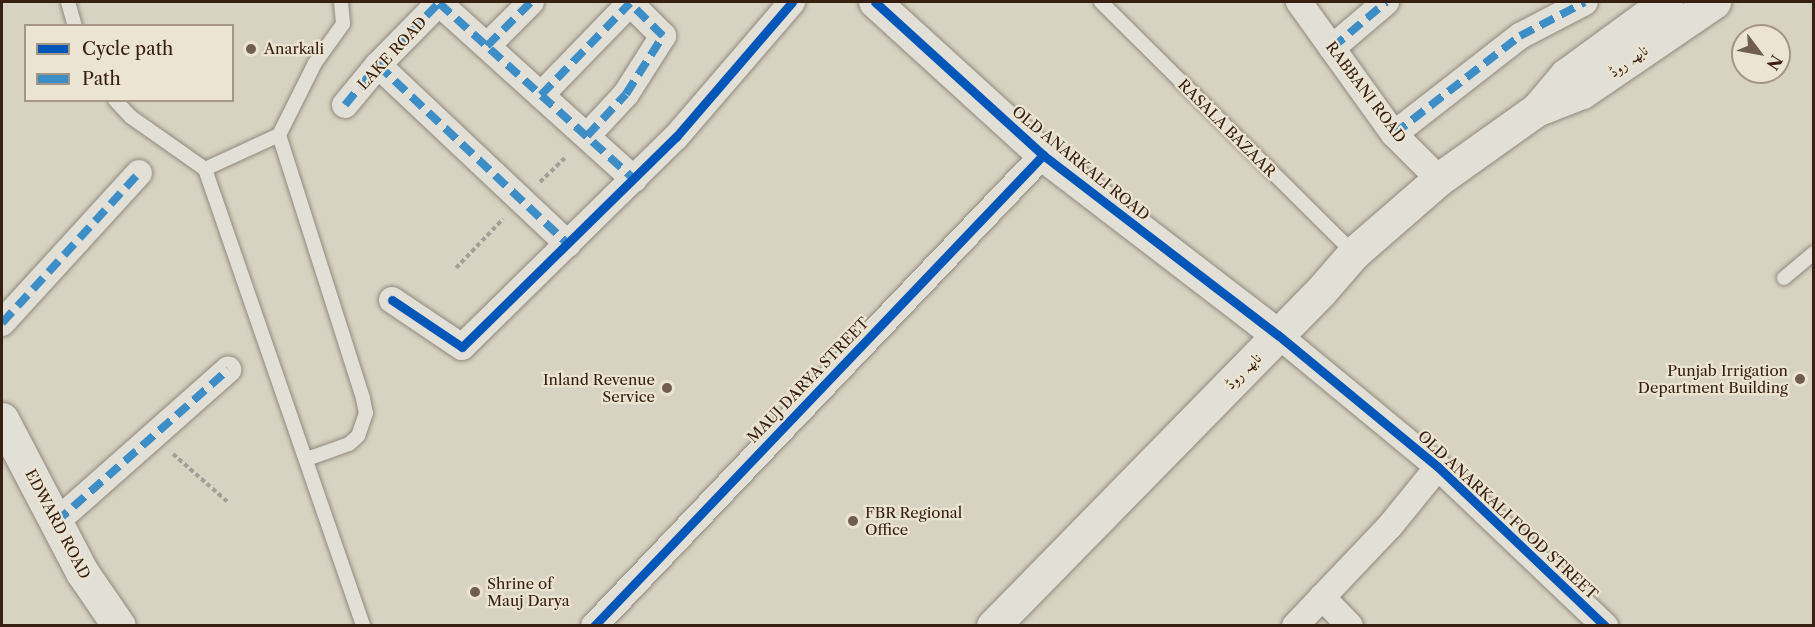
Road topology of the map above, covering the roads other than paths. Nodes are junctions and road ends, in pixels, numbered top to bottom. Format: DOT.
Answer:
graph roads {
  1 [pos="68,2"];
  2 [pos="341,2"];
  3 [pos="440,2"];
  4 [pos="531,2"];
  5 [pos="630,2"];
  6 [pos="792,2"];
  7 [pos="875,2"];
  8 [pos="1101,2"];
  9 [pos="1299,2"];
  10 [pos="1386,2"];
  11 [pos="1585,2"];
  12 [pos="1666,2"];
  13 [pos="1714,2"];
  14 [pos="74,24"];
  15 [pos="487,46"];
  16 [pos="1332,48"];
  17 [pos="378,65"];
  18 [pos="541,95"];
  19 [pos="117,102"];
  20 [pos="345,105"];
  21 [pos="1536,110"];
  22 [pos="1394,134"];
  23 [pos="279,135"];
  24 [pos="587,136"];
  25 [pos="1043,155"];
  26 [pos="205,168"];
  27 [pos="139,173"];
  28 [pos="634,179"];
  29 [pos="1439,179"];
  30 [pos="568,244"];
  31 [pos="1354,253"];
  32 [pos="1814,253"];
  33 [pos="1784,278"];
  34 [pos="393,300"];
  35 [pos="2,323"];
  36 [pos="1278,335"];
  37 [pos="228,370"];
  38 [pos="2,419"];
  39 [pos="307,459"];
  40 [pos="1438,467"];
  41 [pos="56,522"];
  42 [pos="1322,597"];
  43 [pos="119,626"];
  44 [pos="363,626"];
  45 [pos="594,626"];
  46 [pos="993,626"];
  47 [pos="1295,626"];
  48 [pos="1350,626"];
  49 [pos="1605,626"];
  1 -- 14 [label="lane"];
  2 -- 23 [label="lane"];
  3 -- 15 [label="street"];
  3 -- 17 [label="street, LAKE ROAD"];
  4 -- 15 [label="street"];
  5 -- 18 [label="street"];
  5 -- 24 [label="street"];
  6 -- 28 [label="street"];
  7 -- 25 [label="street, OLD ANARKALI ROAD"];
  8 -- 31 [label="lane, RASALA BAZAAR"];
  9 -- 16 [label="street, RABBANI ROAD"];
  10 -- 16 [label="street"];
  11 -- 22 [label="street"];
  12 -- 21 [label="main road, نابھہ روڈ"];
  13 -- 21 [label="main road, نابھہ روڈ"];
  15 -- 18 [label="street"];
  16 -- 22 [label="street, RABBANI ROAD"];
  17 -- 20 [label="street, LAKE ROAD"];
  17 -- 30 [label="street"];
  18 -- 24 [label="street"];
  19 -- 26 [label="lane"];
  21 -- 29 [label="main road, نابھہ روڈ"];
  22 -- 29 [label="street, RABBANI ROAD"];
  23 -- 26 [label="lane"];
  23 -- 39 [label="lane"];
  24 -- 28 [label="street"];
  25 -- 36 [label="street, OLD ANARKALI ROAD"];
  25 -- 45 [label="street, MAUJ DARYA STREET"];
  26 -- 39 [label="lane"];
  27 -- 35 [label="street"];
  28 -- 30 [label="street"];
  29 -- 31 [label="main road, نابھہ روڈ"];
  30 -- 34 [label="street"];
  31 -- 36 [label="main road, نابھہ روڈ"];
  32 -- 33 [label="lane"];
  36 -- 40 [label="street, OLD ANARKALI FOOD STREET"];
  36 -- 46 [label="main road, نابھہ روڈ"];
  37 -- 41 [label="street"];
  38 -- 41 [label="main road, EDWARD ROAD"];
  39 -- 44 [label="lane"];
  40 -- 42 [label="street"];
  40 -- 49 [label="street, OLD ANARKALI FOOD STREET"];
  41 -- 43 [label="main road, EDWARD ROAD"];
  42 -- 47 [label="street"];
  42 -- 48 [label="street"];
}
